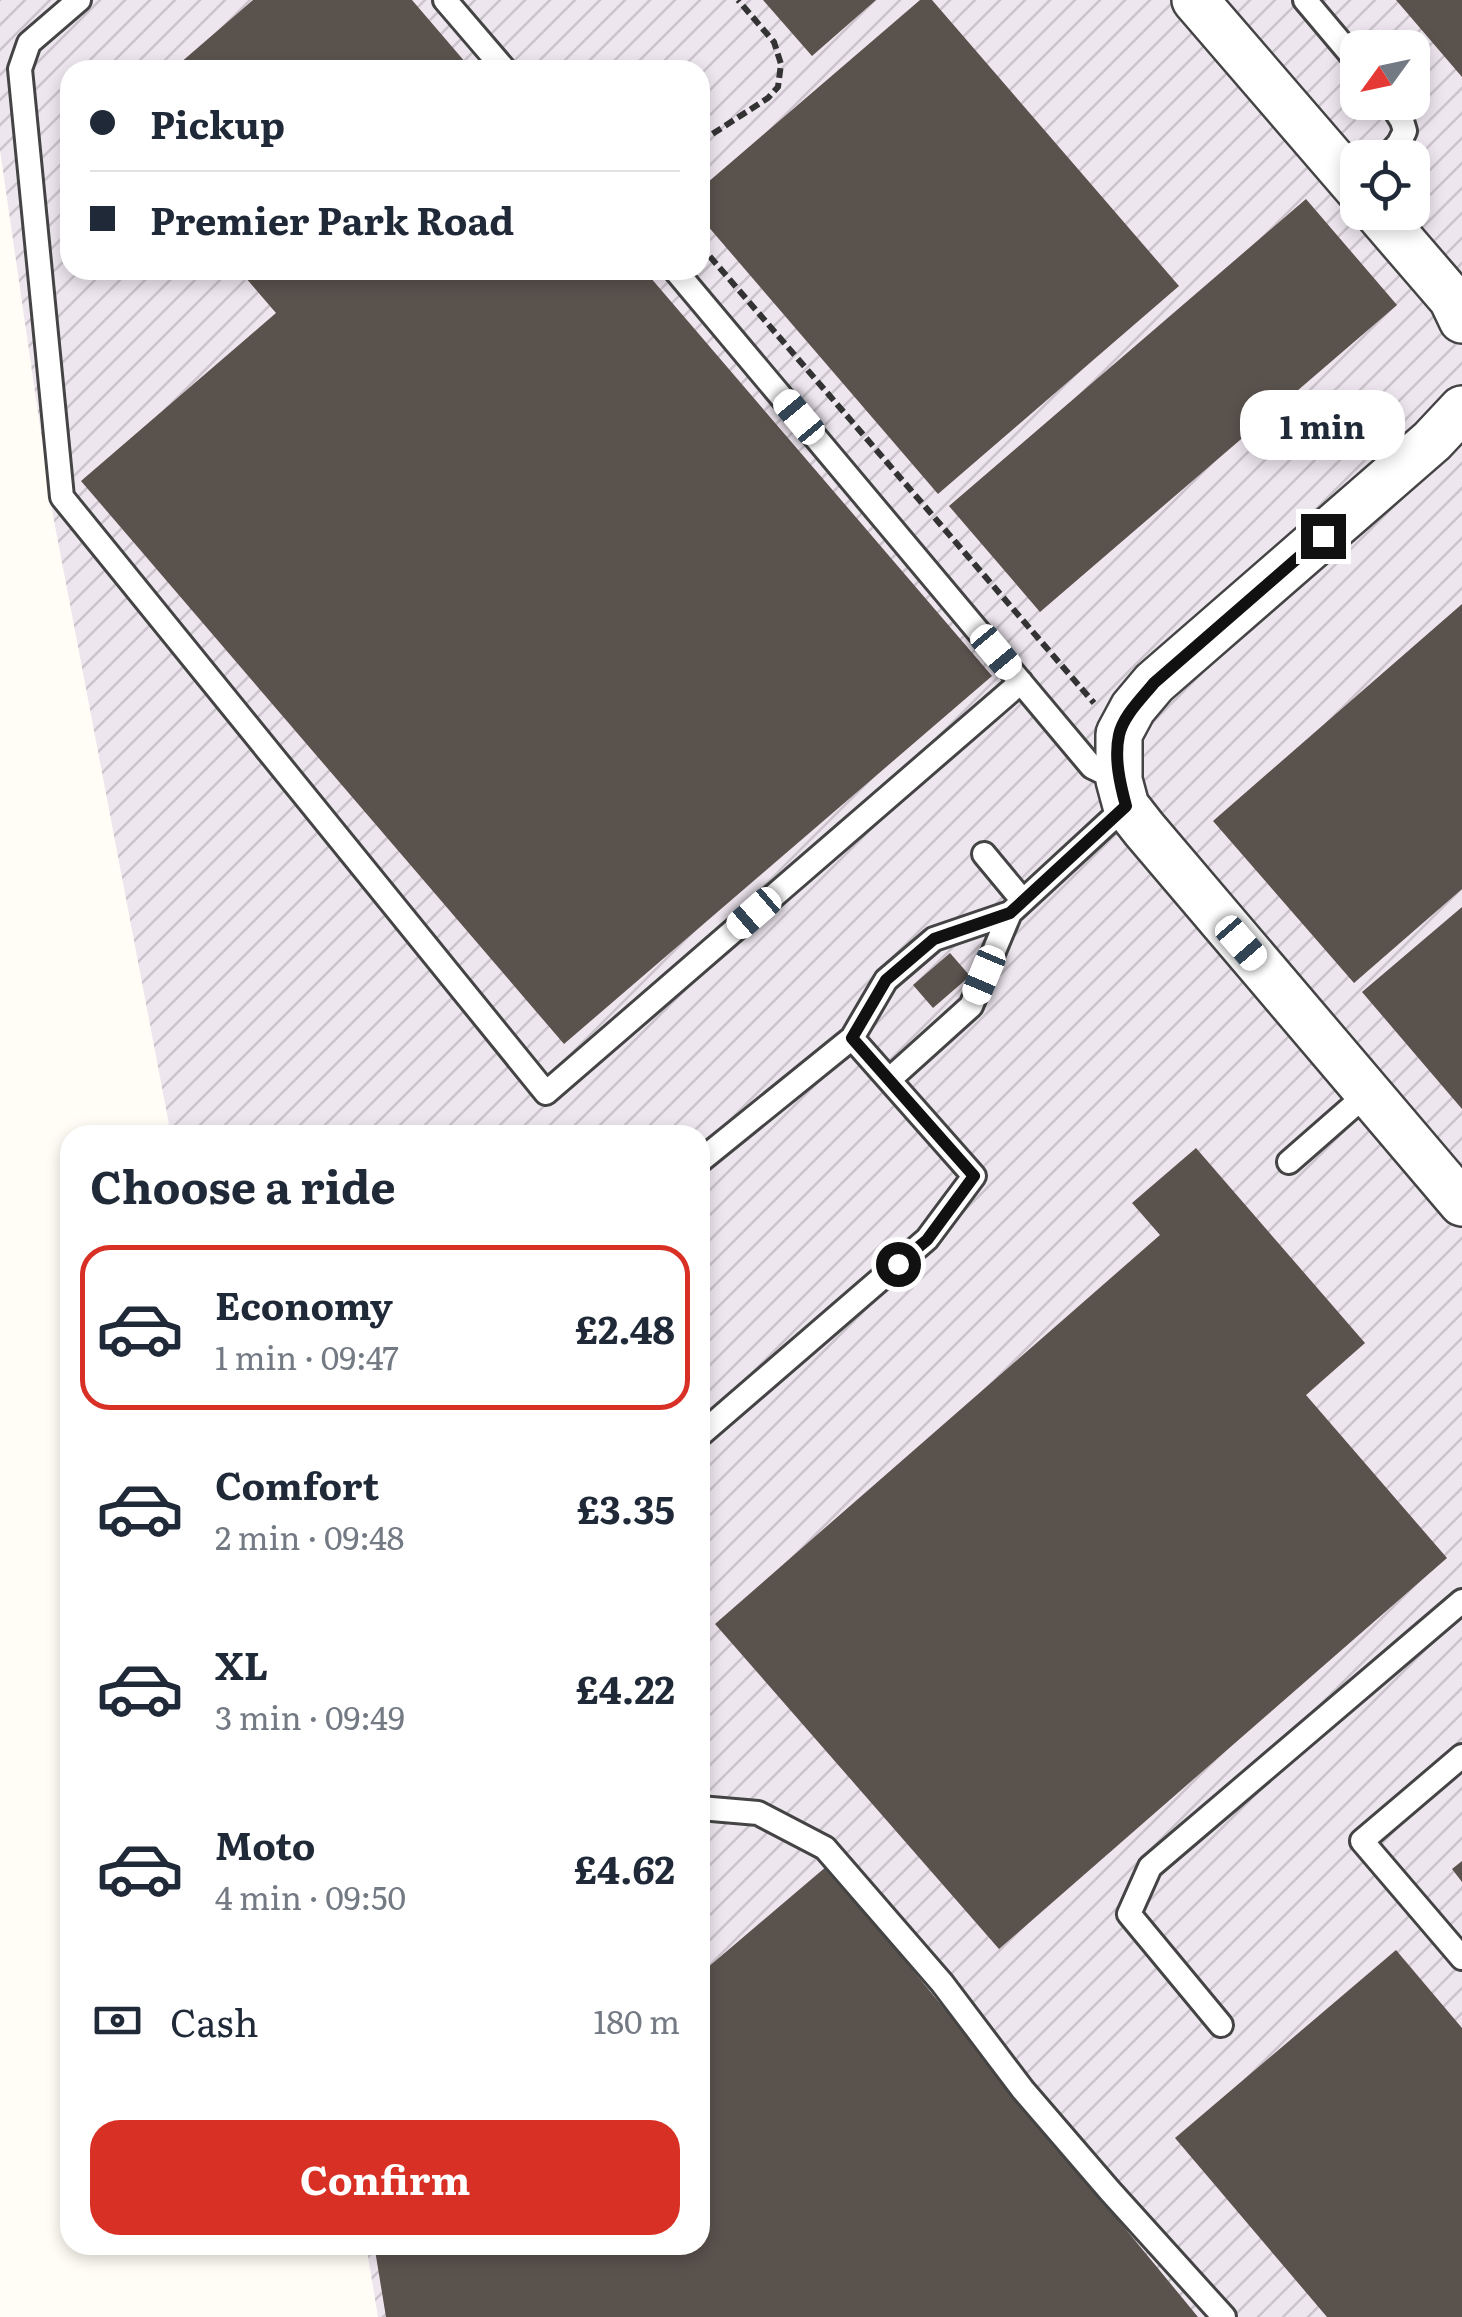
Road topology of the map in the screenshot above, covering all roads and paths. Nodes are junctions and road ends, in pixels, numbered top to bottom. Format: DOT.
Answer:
graph roads {
  1 [pos="78,0"];
  2 [pos="445,0"];
  3 [pos="738,0"];
  4 [pos="1195,0"];
  5 [pos="1305,0"];
  6 [pos="1340,42"];
  7 [pos="497,60"];
  8 [pos="710,136"];
  9 [pos="1340,157"];
  10 [pos="1401,230"];
  11 [pos="710,258"];
  12 [pos="683,280"];
  13 [pos="1458,304"];
  14 [pos="1462,409"];
  15 [pos="1021,682"];
  16 [pos="1119,734"];
  17 [pos="1123,793"];
  18 [pos="984,854"];
  19 [pos="1017,907"];
  20 [pos="852,1038"];
  21 [pos="890,1079"];
  22 [pos="1369,1092"];
  23 [pos="710,1153"];
  24 [pos="1289,1162"];
  25 [pos="1462,1203"];
  26 [pos="710,1426"];
  27 [pos="1461,1604"];
  28 [pos="1462,1756"];
  29 [pos="710,1809"];
  30 [pos="1462,1958"];
  31 [pos="1221,2025"];
  32 [pos="1224,2317"];
  1 -- 15 [label="lane"];
  2 -- 7 [label="lane"];
  3 -- 8 [label="path"];
  4 -- 9 [label="street"];
  5 -- 6 [label="lane"];
  10 -- 13 [label="street"];
  11 -- 16 [label="path"];
  12 -- 15 [label="lane"];
  14 -- 16 [label="street"];
  15 -- 17 [label="lane"];
  16 -- 17 [label="street"];
  17 -- 19 [label="lane"];
  17 -- 22 [label="street"];
  18 -- 19 [label="lane"];
  19 -- 20 [label="lane"];
  19 -- 21 [label="lane"];
  20 -- 21 [label="lane"];
  20 -- 23 [label="lane"];
  21 -- 26 [label="lane"];
  22 -- 24 [label="lane"];
  22 -- 25 [label="street"];
  27 -- 31 [label="lane"];
  28 -- 30 [label="lane"];
  29 -- 32 [label="lane"];
}
